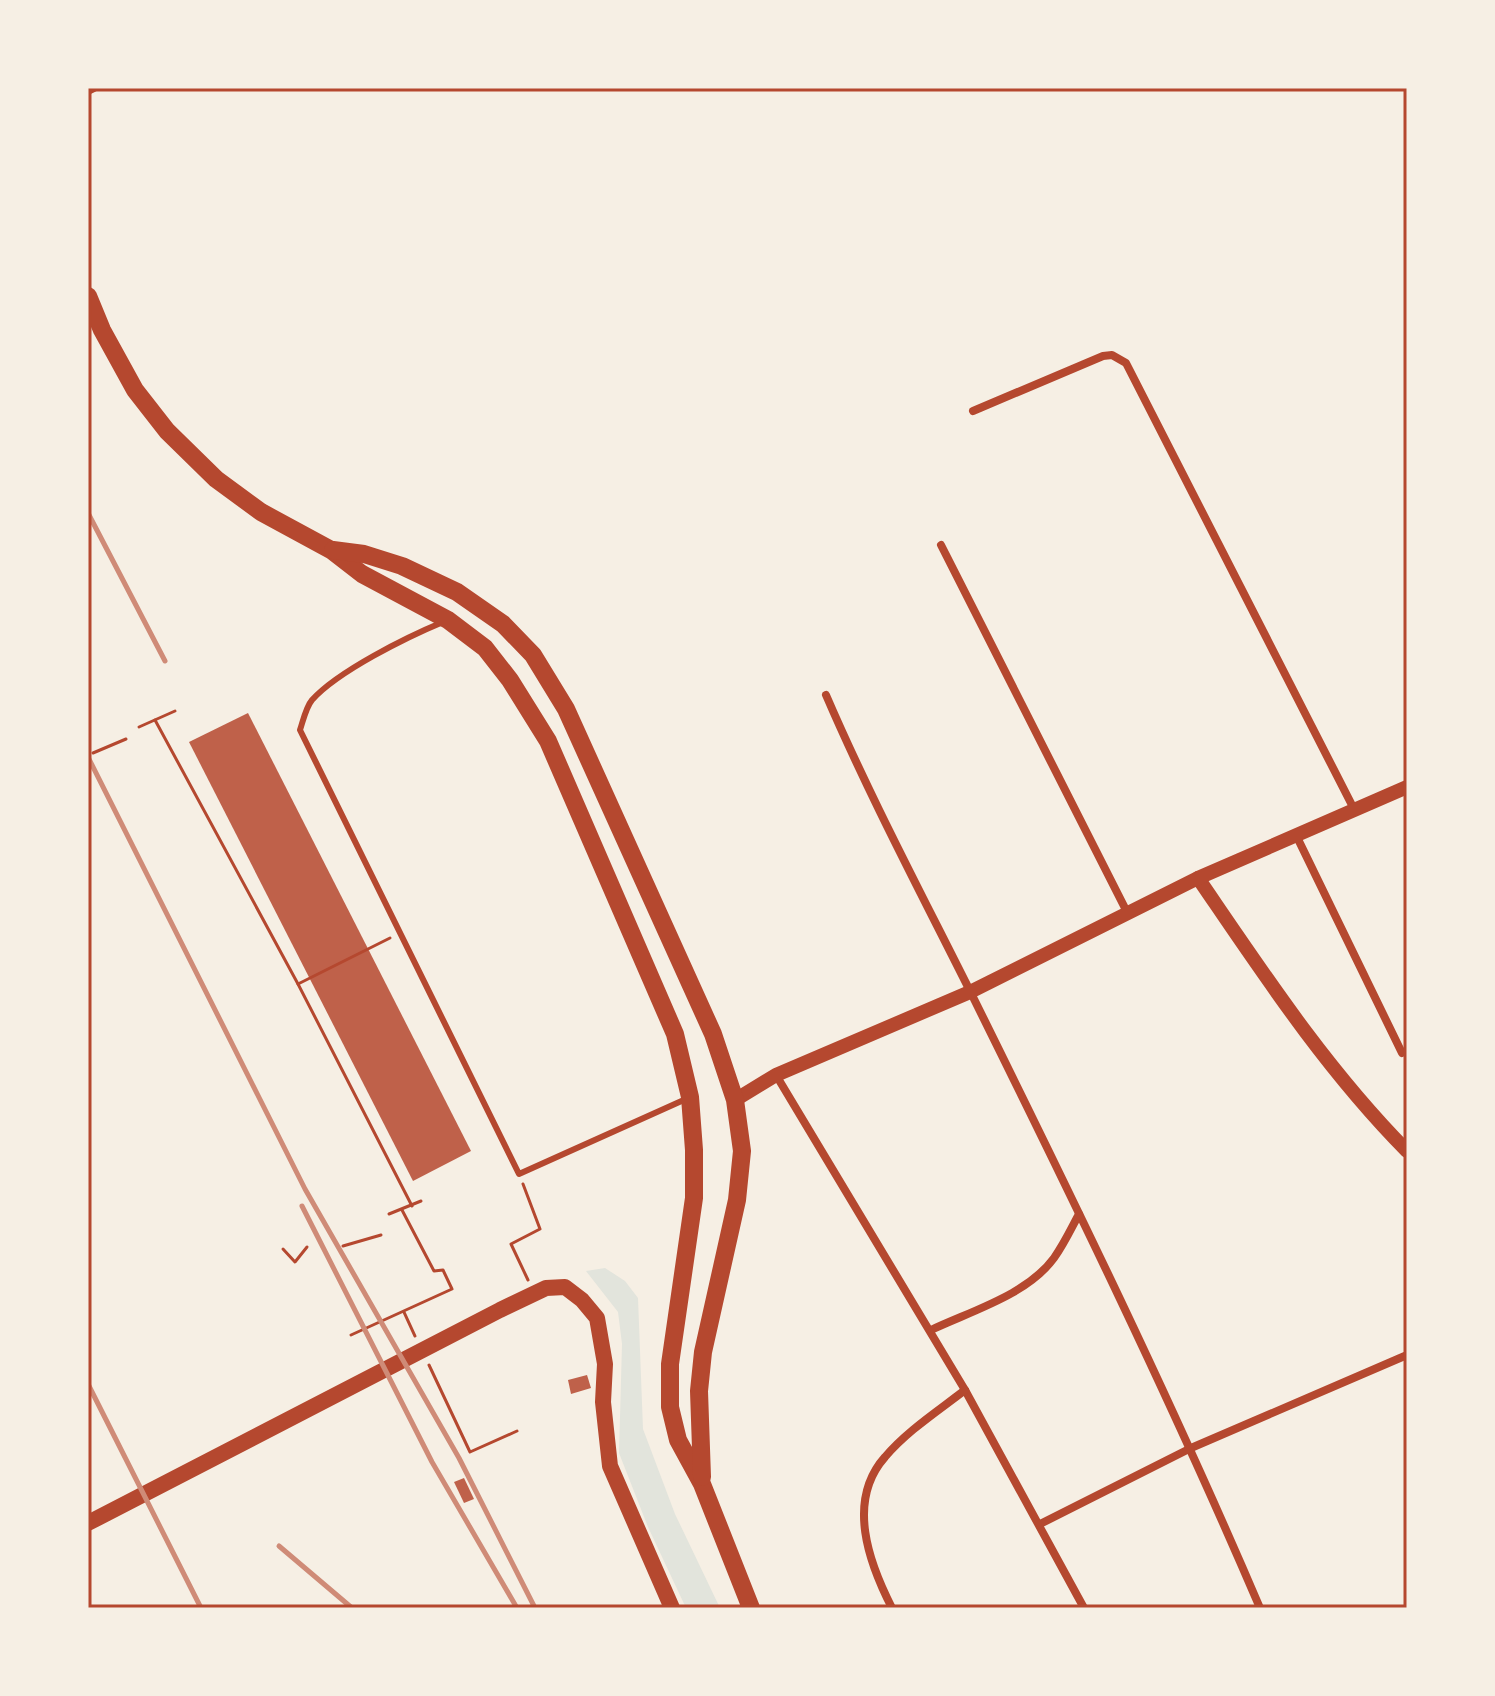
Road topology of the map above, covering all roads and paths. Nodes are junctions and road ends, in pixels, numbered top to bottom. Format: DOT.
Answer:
graph roads {
  1 [pos="94,88"];
  2 [pos="88,91"];
  3 [pos="88,296"];
  4 [pos="973,411"];
  5 [pos="941,545"];
  6 [pos="331,550"];
  7 [pos="448,620"];
  8 [pos="826,695"];
  9 [pos="175,711"];
  10 [pos="155,720"];
  11 [pos="139,727"];
  12 [pos="126,739"];
  13 [pos="93,753"];
  14 [pos="1407,787"];
  15 [pos="1355,811"];
  16 [pos="1296,835"];
  17 [pos="1198,878"];
  18 [pos="1128,914"];
  19 [pos="400,933"];
  20 [pos="298,984"];
  21 [pos="970,992"];
  22 [pos="1402,1053"];
  23 [pos="776,1075"];
  24 [pos="690,1097"];
  25 [pos="735,1100"];
  26 [pos="1407,1151"];
  27 [pos="519,1174"];
  28 [pos="421,1201"];
  29 [pos="412,1206"];
  30 [pos="402,1210"];
  31 [pos="389,1214"];
  32 [pos="1079,1214"];
  33 [pos="381,1235"];
  34 [pos="343,1246"];
  35 [pos="307,1247"];
  36 [pos="283,1249"];
  37 [pos="534,1294"];
  38 [pos="404,1312"];
  39 [pos="931,1330"];
  40 [pos="351,1335"];
  41 [pos="417,1340"];
  42 [pos="424,1355"];
  43 [pos="1407,1355"];
  44 [pos="965,1390"];
  45 [pos="517,1431"];
  46 [pos="1191,1448"];
  47 [pos="702,1484"];
  48 [pos="88,1523"];
  49 [pos="1040,1524"];
  50 [pos="672,1608"];
  51 [pos="751,1608"];
  52 [pos="892,1608"];
  53 [pos="1084,1608"];
  54 [pos="1260,1608"];
  1 -- 2 [label="street"];
  3 -- 6 [label="main road"];
  4 -- 15 [label="street"];
  5 -- 18 [label="street"];
  6 -- 7 [label="main road"];
  6 -- 25 [label="main road"];
  7 -- 19 [label="lane"];
  7 -- 24 [label="main road"];
  8 -- 21 [label="street"];
  9 -- 10 [label="path"];
  10 -- 11 [label="path"];
  10 -- 20 [label="path"];
  12 -- 13 [label="path"];
  14 -- 15 [label="street"];
  15 -- 16 [label="street"];
  16 -- 17 [label="street"];
  16 -- 22 [label="street"];
  17 -- 18 [label="street"];
  17 -- 26 [label="street"];
  18 -- 21 [label="street"];
  19 -- 20 [label="path"];
  19 -- 27 [label="lane"];
  20 -- 29 [label="path"];
  21 -- 23 [label="street"];
  21 -- 32 [label="street"];
  23 -- 25 [label="street"];
  23 -- 39 [label="street"];
  24 -- 27 [label="lane"];
  24 -- 47 [label="main road"];
  25 -- 47 [label="main road"];
  27 -- 37 [label="path"];
  28 -- 29 [label="path"];
  29 -- 30 [label="path"];
  30 -- 31 [label="path"];
  30 -- 38 [label="path"];
  32 -- 39 [label="street"];
  32 -- 46 [label="street"];
  33 -- 34 [label="path"];
  35 -- 36 [label="path"];
  37 -- 48 [label="main road"];
  37 -- 50 [label="main road"];
  38 -- 40 [label="path"];
  38 -- 41 [label="path"];
  39 -- 44 [label="street"];
  42 -- 45 [label="path"];
  43 -- 46 [label="street"];
  44 -- 49 [label="street"];
  44 -- 52 [label="street"];
  46 -- 49 [label="street"];
  46 -- 54 [label="street"];
  47 -- 51 [label="main road"];
  49 -- 53 [label="street"];
}
